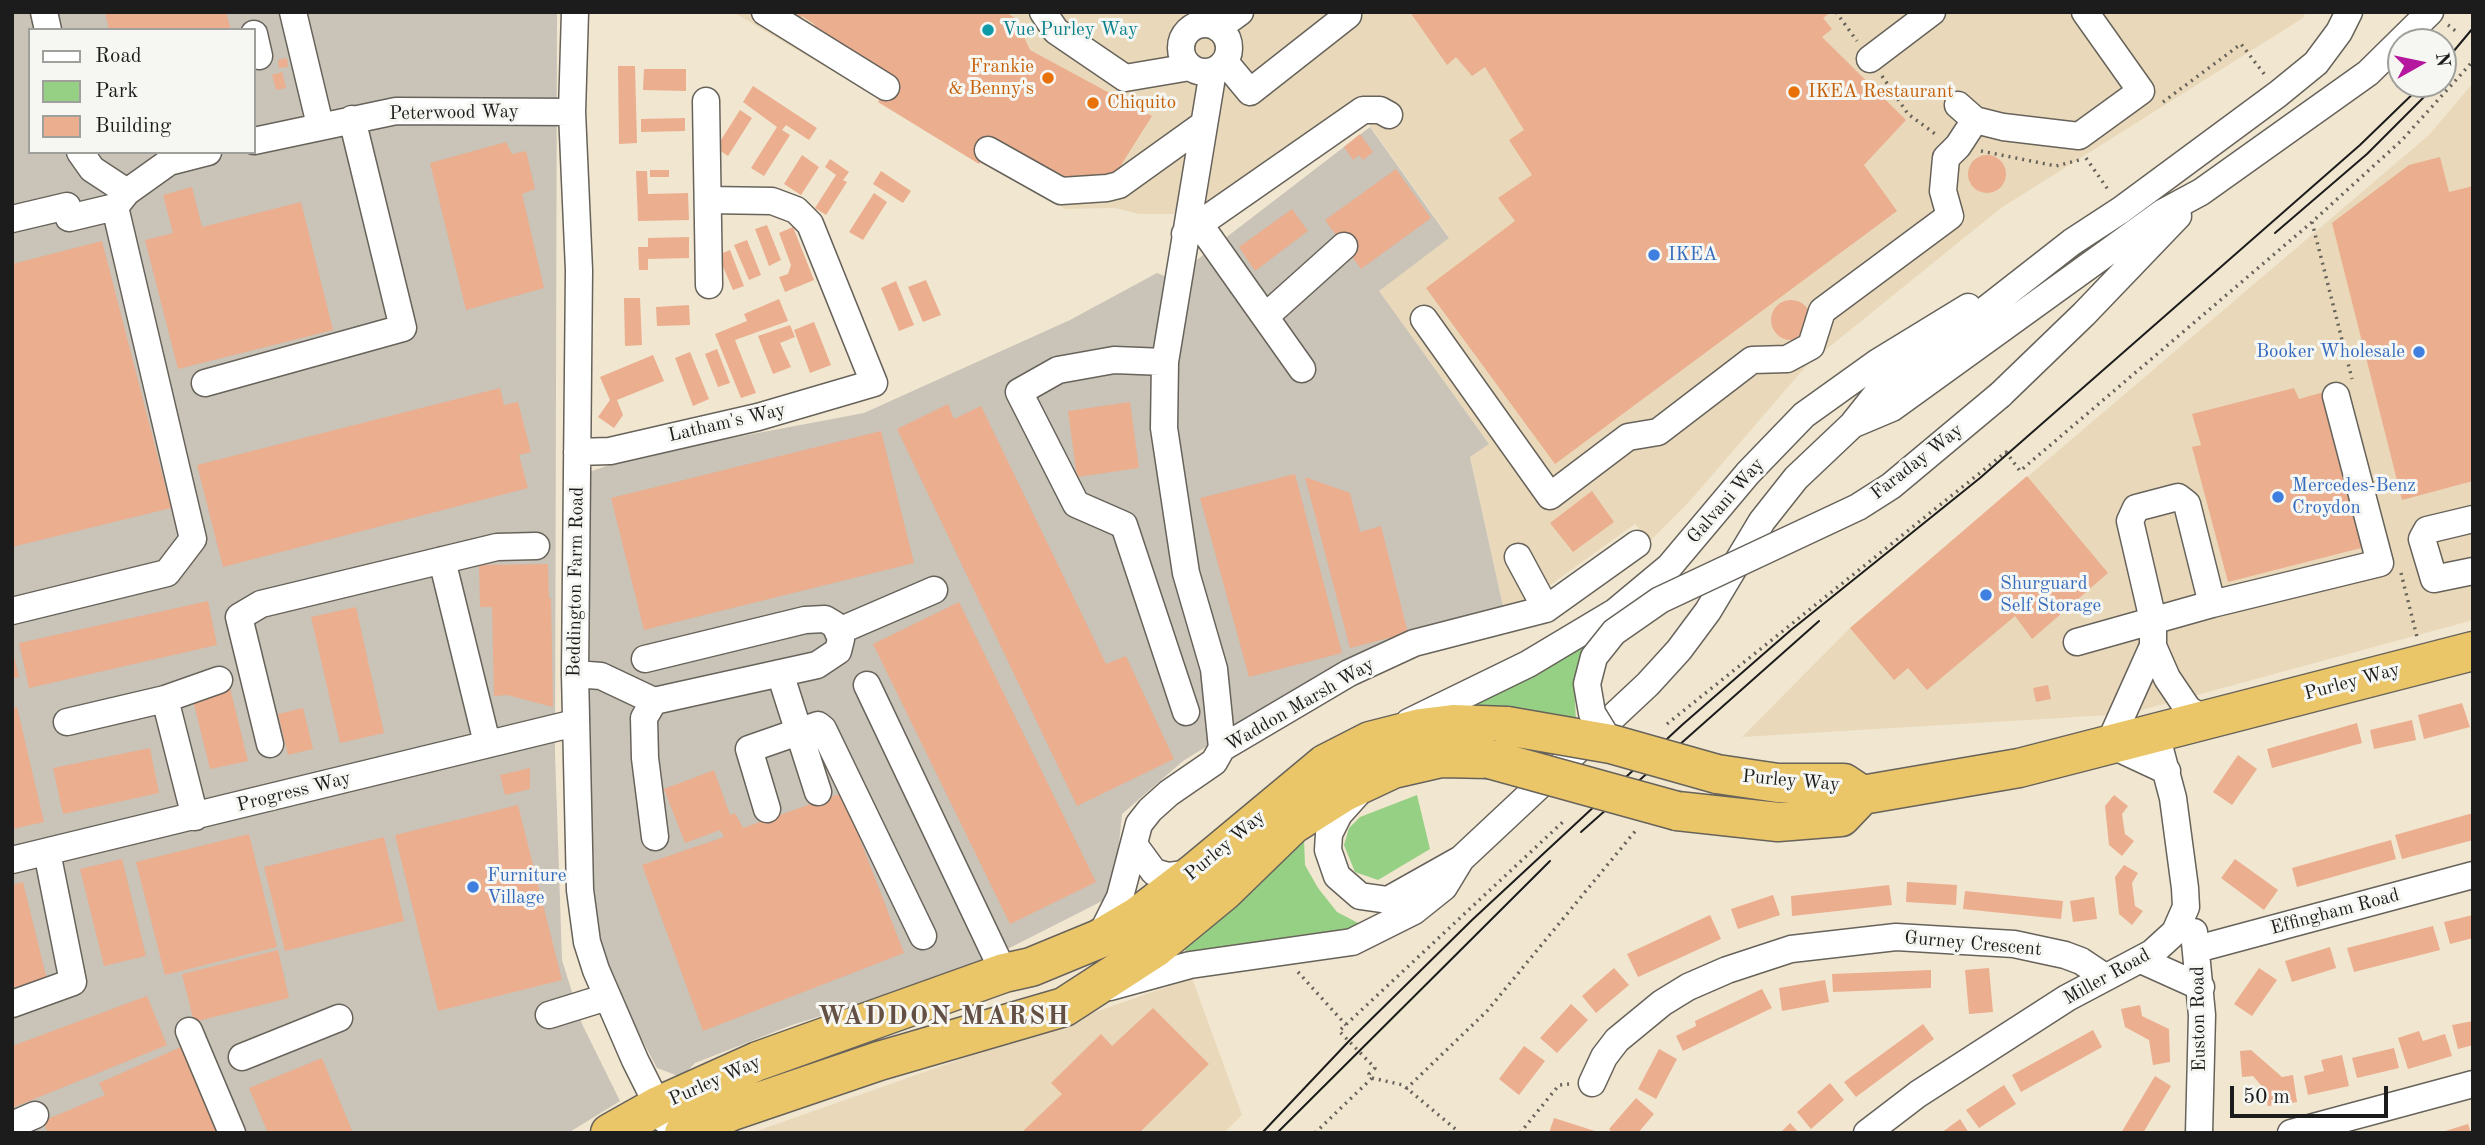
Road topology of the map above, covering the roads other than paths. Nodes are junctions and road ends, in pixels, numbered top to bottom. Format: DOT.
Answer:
graph roads {
  1 [pos="293,12"];
  2 [pos="575,12"];
  3 [pos="765,12"];
  4 [pos="1042,12"];
  5 [pos="1240,12"];
  6 [pos="1932,12"];
  7 [pos="2085,12"];
  8 [pos="2348,12"];
  9 [pos="1348,15"];
  10 [pos="2439,19"];
  11 [pos="1200,22"];
  12 [pos="1870,59"];
  13 [pos="1209,67"];
  14 [pos="886,87"];
  15 [pos="706,101"];
  16 [pos="572,112"];
  17 [pos="1389,115"];
  18 [pos="352,119"];
  19 [pos="1204,124"];
  20 [pos="320,125"];
  21 [pos="256,141"];
  22 [pos="988,150"];
  23 [pos="81,154"];
  24 [pos="200,154"];
  25 [pos="2201,192"];
  26 [pos="121,200"];
  27 [pos="709,200"];
  28 [pos="12,219"];
  29 [pos="1192,230"];
  30 [pos="2072,242"];
  31 [pos="1344,246"];
  32 [pos="709,285"];
  33 [pos="1266,316"];
  34 [pos="1423,319"];
  35 [pos="1165,362"];
  36 [pos="1302,369"];
  37 [pos="205,383"];
  38 [pos="2336,396"];
  39 [pos="1852,425"];
  40 [pos="577,452"];
  41 [pos="2473,519"];
  42 [pos="1637,544"];
  43 [pos="536,546"];
  44 [pos="1518,557"];
  45 [pos="442,560"];
  46 [pos="2473,570"];
  47 [pos="934,590"];
  48 [pos="2212,604"];
  49 [pos="1546,609"];
  50 [pos="12,611"];
  51 [pos="839,631"];
  52 [pos="2153,633"];
  53 [pos="2077,642"];
  54 [pos="2473,651"];
  55 [pos="645,659"];
  56 [pos="780,673"];
  57 [pos="575,674"];
  58 [pos="219,680"];
  59 [pos="867,685"];
  60 [pos="165,699"];
  61 [pos="654,701"];
  62 [pos="1186,712"];
  63 [pos="2207,721"];
  64 [pos="67,722"];
  65 [pos="575,723"];
  66 [pos="797,732"];
  67 [pos="2156,734"];
  68 [pos="487,743"];
  69 [pos="270,744"];
  70 [pos="1611,744"];
  71 [pos="2109,744"];
  72 [pos="1222,748"];
  73 [pos="1372,758"];
  74 [pos="2167,771"];
  75 [pos="818,792"];
  76 [pos="1863,795"];
  77 [pos="767,809"];
  78 [pos="195,817"];
  79 [pos="655,837"];
  80 [pos="1135,846"];
  81 [pos="47,852"];
  82 [pos="1461,859"];
  83 [pos="12,860"];
  84 [pos="1194,873"];
  85 [pos="2473,875"];
  86 [pos="2186,907"];
  87 [pos="923,936"];
  88 [pos="1099,939"];
  89 [pos="2197,949"];
  90 [pos="2141,960"];
  91 [pos="1004,973"];
  92 [pos="2105,977"];
  93 [pos="2201,988"];
  94 [pos="1085,994"];
  95 [pos="607,997"];
  96 [pos="12,1004"];
  97 [pos="549,1015"];
  98 [pos="339,1018"];
  99 [pos="189,1031"];
  100 [pos="242,1057"];
  101 [pos="1592,1083"];
  102 [pos="2473,1084"];
  103 [pos="665,1119"];
  104 [pos="232,1133"];
  105 [pos="610,1133"];
  106 [pos="684,1133"];
  107 [pos="1867,1133"];
  108 [pos="2199,1133"];
  109 [pos="2291,1133"];
  1 -- 20 [label="street"];
  2 -- 16 [label="street, Beddington Farm Road"];
  3 -- 14 [label="street"];
  4 -- 13 [label="street"];
  5 -- 11 [label="street"];
  6 -- 12 [label="street"];
  7 -- 34 [label="street"];
  8 -- 30 [label="street"];
  9 -- 13 [label="street"];
  10 -- 25 [label="street"];
  11 -- 13 [label="street"];
  11 -- 13 [label="street"];
  13 -- 19 [label="street"];
  15 -- 27 [label="street"];
  16 -- 18 [label="street, Peterwood Way"];
  16 -- 40 [label="street, Beddington Farm Road"];
  17 -- 29 [label="street"];
  18 -- 20 [label="street, Peterwood Way"];
  18 -- 37 [label="street"];
  19 -- 22 [label="street"];
  19 -- 29 [label="street"];
  20 -- 21 [label="street, Peterwood Way"];
  23 -- 26 [label="street"];
  24 -- 26 [label="street"];
  25 -- 39 [label="street"];
  25 -- 70 [label="street, Faraday Way, bridge"];
  26 -- 28 [label="street"];
  26 -- 50 [label="street"];
  27 -- 32 [label="street"];
  27 -- 40 [label="street, Latham's Way"];
  29 -- 33 [label="street"];
  29 -- 35 [label="street"];
  30 -- 39 [label="street"];
  30 -- 73 [label="street, Galvani Way"];
  31 -- 33 [label="street"];
  33 -- 36 [label="street"];
  35 -- 62 [label="street"];
  35 -- 72 [label="street"];
  38 -- 48 [label="street"];
  39 -- 82 [label="street"];
  40 -- 57 [label="street, Beddington Farm Road"];
  41 -- 46 [label="street"];
  42 -- 49 [label="street, Waddon Marsh Way"];
  43 -- 45 [label="street"];
  44 -- 49 [label="street"];
  45 -- 68 [label="street"];
  45 -- 69 [label="street"];
  47 -- 51 [label="street"];
  48 -- 52 [label="street"];
  48 -- 52 [label="street"];
  49 -- 72 [label="street, Waddon Marsh Way"];
  51 -- 55 [label="street"];
  51 -- 56 [label="street"];
  52 -- 53 [label="street"];
  52 -- 63 [label="street"];
  52 -- 71 [label="street"];
  54 -- 63 [label="highway, Purley Way"];
  56 -- 61 [label="street"];
  56 -- 66 [label="street"];
  57 -- 61 [label="street"];
  57 -- 65 [label="street, Beddington Farm Road"];
  58 -- 60 [label="street"];
  59 -- 91 [label="street"];
  60 -- 64 [label="street"];
  60 -- 78 [label="street"];
  61 -- 79 [label="street"];
  63 -- 67 [label="highway, Purley Way"];
  65 -- 68 [label="street, Progress Way"];
  65 -- 95 [label="street, Beddington Farm Road"];
  66 -- 75 [label="street"];
  66 -- 77 [label="street"];
  66 -- 87 [label="street"];
  67 -- 71 [label="highway, Purley Way"];
  67 -- 74 [label="street"];
  68 -- 78 [label="street, Progress Way"];
  70 -- 73 [label="highway, Purley Way, bridge"];
  70 -- 76 [label="highway, Purley Way, bridge"];
  71 -- 74 [label="street"];
  71 -- 76 [label="highway, Purley Way"];
  72 -- 80 [label="street, Waddon Marsh Way"];
  73 -- 76 [label="highway, Purley Way, bridge"];
  73 -- 82 [label="street"];
  73 -- 84 [label="highway, Purley Way"];
  73 -- 94 [label="highway, Purley Way"];
  74 -- 86 [label="street"];
  78 -- 81 [label="street, Progress Way"];
  80 -- 84 [label="street"];
  80 -- 88 [label="street, Waddon Marsh Way"];
  81 -- 83 [label="street, Progress Way"];
  81 -- 96 [label="street"];
  82 -- 94 [label="street"];
  84 -- 88 [label="highway, Purley Way"];
  85 -- 89 [label="street, Effingham Road"];
  86 -- 89 [label="street, Euston Road"];
  86 -- 90 [label="street, Miller Road"];
  88 -- 91 [label="highway, Purley Way"];
  89 -- 93 [label="street, Euston Road"];
  90 -- 92 [label="street, Miller Road"];
  90 -- 93 [label="street"];
  91 -- 103 [label="highway, Purley Way"];
  92 -- 101 [label="street, Gurney Crescent"];
  92 -- 107 [label="street, Miller Road"];
  93 -- 108 [label="street, Euston Road"];
  94 -- 106 [label="highway, Purley Way"];
  95 -- 97 [label="street"];
  95 -- 103 [label="street, Beddington Farm Road"];
  98 -- 100 [label="street"];
  99 -- 104 [label="street"];
  102 -- 109 [label="street"];
  103 -- 105 [label="highway, Purley Way"];
}
